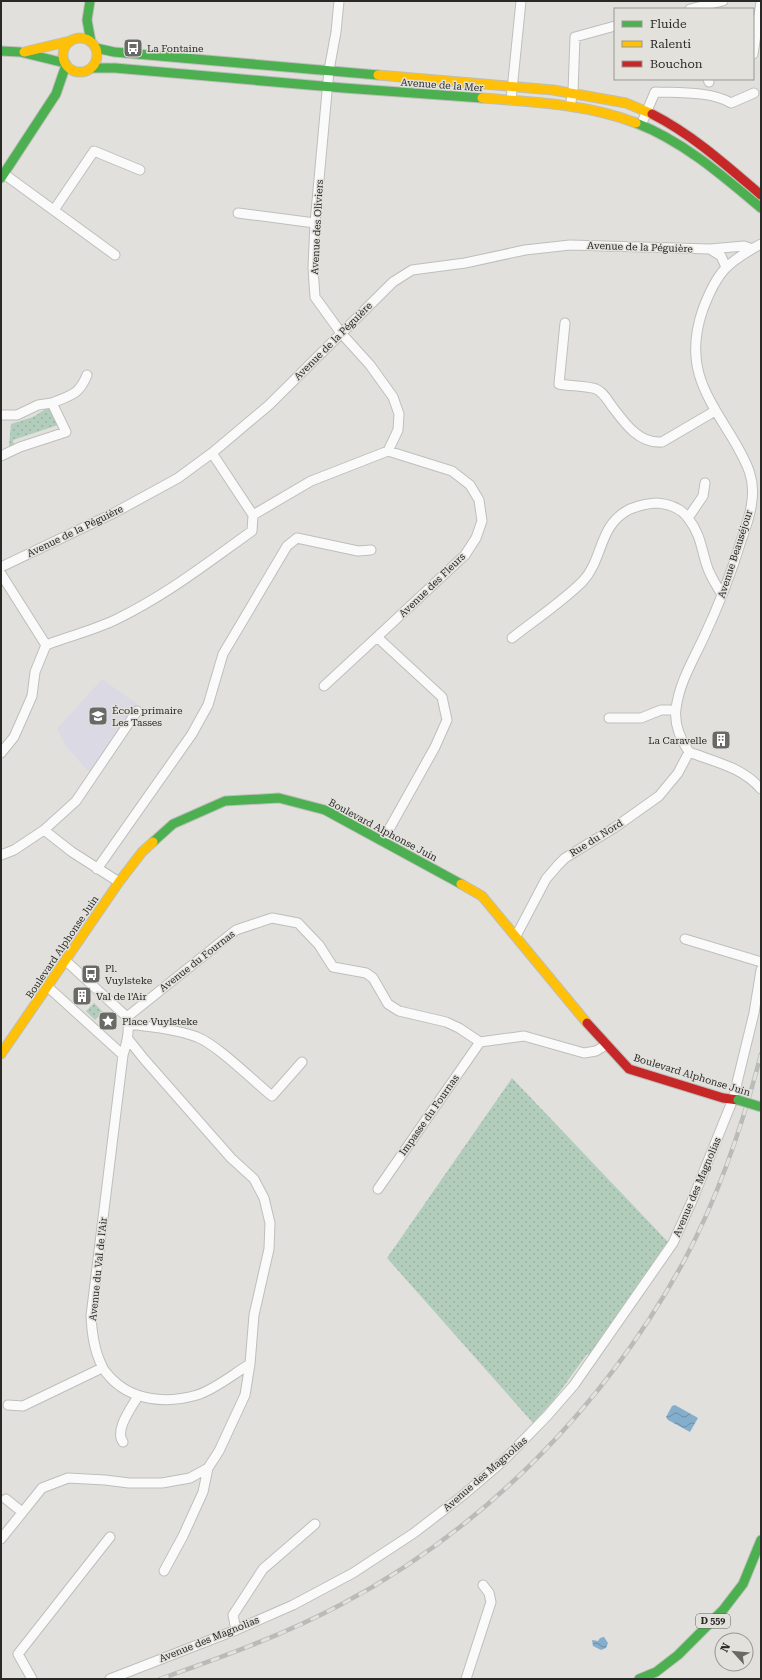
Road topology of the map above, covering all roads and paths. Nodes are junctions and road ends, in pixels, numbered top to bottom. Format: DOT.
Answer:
graph roads {
  1 [pos="90,1"];
  2 [pos="339,1"];
  3 [pos="521,1"];
  4 [pos="723,1"];
  5 [pos="761,2"];
  6 [pos="694,8"];
  7 [pos="87,20"];
  8 [pos="614,26"];
  9 [pos="73,40"];
  10 [pos="94,45"];
  11 [pos="754,48"];
  12 [pos="1,51"];
  13 [pos="20,52"];
  14 [pos="65,64"];
  15 [pos="93,68"];
  16 [pos="329,70"];
  17 [pos="78,73"];
  18 [pos="513,85"];
  19 [pos="328,88"];
  20 [pos="572,92"];
  21 [pos="754,93"];
  22 [pos="56,94"];
  23 [pos="511,100"];
  24 [pos="570,106"];
  25 [pos="646,111"];
  26 [pos="641,125"];
  27 [pos="140,170"];
  28 [pos="3,176"];
  29 [pos="761,195"];
  30 [pos="761,208"];
  31 [pos="54,210"];
  32 [pos="238,213"];
  33 [pos="315,223"];
  34 [pos="761,244"];
  35 [pos="710,249"];
  36 [pos="752,249"];
  37 [pos="114,256"];
  38 [pos="726,267"];
  39 [pos="565,323"];
  40 [pos="341,333"];
  41 [pos="88,375"];
  42 [pos="52,403"];
  43 [pos="715,411"];
  44 [pos="1,415"];
  45 [pos="388,451"];
  46 [pos="212,453"];
  47 [pos="1,456"];
  48 [pos="705,483"];
  49 [pos="253,514"];
  50 [pos="688,518"];
  51 [pos="371,550"];
  52 [pos="1,567"];
  53 [pos="1,574"];
  54 [pos="722,595"];
  55 [pos="377,637"];
  56 [pos="512,638"];
  57 [pos="46,645"];
  58 [pos="324,686"];
  59 [pos="675,710"];
  60 [pos="137,711"];
  61 [pos="609,718"];
  62 [pos="689,752"];
  63 [pos="1,753"];
  64 [pos="761,789"];
  65 [pos="44,830"];
  66 [pos="383,840"];
  67 [pos="1,855"];
  68 [pos="97,869"];
  69 [pos="119,882"];
  70 [pos="516,936"];
  71 [pos="685,939"];
  72 [pos="66,961"];
  73 [pos="761,962"];
  74 [pos="761,970"];
  75 [pos="48,987"];
  76 [pos="127,1021"];
  77 [pos="128,1039"];
  78 [pos="480,1042"];
  79 [pos="606,1045"];
  80 [pos="1,1054"];
  81 [pos="123,1055"];
  82 [pos="302,1062"];
  83 [pos="735,1100"];
  84 [pos="761,1107"];
  85 [pos="378,1189"];
  86 [pos="250,1364"];
  87 [pos="102,1368"];
  88 [pos="138,1396"];
  89 [pos="8,1405"];
  90 [pos="123,1442"];
  91 [pos="208,1468"];
  92 [pos="6,1499"];
  93 [pos="22,1512"];
  94 [pos="315,1524"];
  95 [pos="110,1537"];
  96 [pos="1,1539"];
  97 [pos="760,1546"];
  98 [pos="164,1571"];
  99 [pos="482,1585"];
  100 [pos="236,1630"];
  101 [pos="32,1679"];
  102 [pos="110,1679"];
  103 [pos="466,1679"];
  104 [pos="639,1679"];
  1 -- 7 [label="street"];
  2 -- 16 [label="street, Avenue des Oliviers"];
  3 -- 18 [label="street"];
  4 -- 6 [label="street"];
  5 -- 11 [label="street"];
  7 -- 9 [label="street"];
  7 -- 10 [label="street"];
  8 -- 20 [label="street"];
  9 -- 10 [label="street"];
  9 -- 13 [label="street"];
  9 -- 14 [label="street"];
  10 -- 15 [label="street"];
  10 -- 16 [label="street, Avenue de la Mer"];
  12 -- 13 [label="street"];
  13 -- 14 [label="street"];
  14 -- 17 [label="street"];
  14 -- 22 [label="street"];
  15 -- 17 [label="street"];
  15 -- 19 [label="street, Avenue de la Mer"];
  16 -- 18 [label="street, Avenue de la Mer"];
  16 -- 19 [label="street, Avenue des Oliviers"];
  17 -- 22 [label="street"];
  18 -- 20 [label="street, Avenue de la Mer"];
  18 -- 23 [label="street"];
  19 -- 23 [label="street, Avenue de la Mer"];
  19 -- 33 [label="street, Avenue des Oliviers"];
  20 -- 24 [label="street"];
  20 -- 25 [label="street, Avenue de la Mer"];
  21 -- 25 [label="street"];
  22 -- 28 [label="street"];
  23 -- 24 [label="street, Avenue de la Mer"];
  24 -- 26 [label="street, Avenue de la Mer"];
  25 -- 26 [label="street"];
  25 -- 29 [label="street, Avenue de la Mer"];
  26 -- 30 [label="street, Avenue de la Mer"];
  27 -- 31 [label="street"];
  28 -- 31 [label="street"];
  31 -- 37 [label="street"];
  32 -- 33 [label="street"];
  33 -- 40 [label="street, Avenue des Oliviers"];
  34 -- 36 [label="street"];
  35 -- 36 [label="street, Avenue de la Péguière"];
  35 -- 38 [label="street"];
  35 -- 40 [label="street, Avenue de la Péguière"];
  36 -- 38 [label="street, Avenue Beauséjour"];
  38 -- 43 [label="street, Avenue Beauséjour"];
  39 -- 43 [label="street"];
  40 -- 45 [label="street, Avenue des Oliviers"];
  40 -- 46 [label="street, Avenue de la Péguière"];
  41 -- 42 [label="street"];
  42 -- 44 [label="street"];
  42 -- 47 [label="street"];
  43 -- 54 [label="street, Avenue Beauséjour"];
  45 -- 49 [label="street"];
  45 -- 55 [label="street, Avenue des Fleurs"];
  46 -- 49 [label="street"];
  46 -- 52 [label="street, Avenue de la Péguière"];
  48 -- 50 [label="street"];
  49 -- 57 [label="street"];
  50 -- 54 [label="street"];
  50 -- 56 [label="street"];
  51 -- 68 [label="street"];
  53 -- 57 [label="street"];
  54 -- 59 [label="street, Avenue Beauséjour"];
  55 -- 58 [label="street, Avenue des Fleurs"];
  55 -- 66 [label="street"];
  57 -- 63 [label="street"];
  59 -- 61 [label="street"];
  59 -- 62 [label="street, Avenue Beauséjour"];
  60 -- 65 [label="street"];
  62 -- 64 [label="street"];
  62 -- 70 [label="street, Rue du Nord"];
  65 -- 67 [label="street"];
  65 -- 68 [label="street"];
  66 -- 69 [label="street, Boulevard Alphonse Juin"];
  66 -- 70 [label="street, Boulevard Alphonse Juin"];
  68 -- 69 [label="street"];
  69 -- 72 [label="street, Boulevard Alphonse Juin"];
  70 -- 79 [label="street, Boulevard Alphonse Juin"];
  71 -- 73 [label="street"];
  72 -- 75 [label="street, Boulevard Alphonse Juin"];
  72 -- 76 [label="street"];
  74 -- 83 [label="street"];
  75 -- 80 [label="street, Boulevard Alphonse Juin"];
  75 -- 81 [label="street"];
  76 -- 77 [label="street"];
  76 -- 78 [label="street, Avenue du Fournas"];
  76 -- 82 [label="street"];
  77 -- 81 [label="street"];
  77 -- 86 [label="street"];
  78 -- 79 [label="street"];
  78 -- 85 [label="street, Impasse du Fournas"];
  79 -- 83 [label="street, Boulevard Alphonse Juin"];
  81 -- 87 [label="street, Avenue du Val de l'Air"];
  83 -- 84 [label="street, Boulevard Alphonse Juin, bridge"];
  83 -- 100 [label="street, Avenue des Magnolias"];
  86 -- 88 [label="street, Avenue du Val de l'Air"];
  86 -- 91 [label="street"];
  87 -- 88 [label="street, Avenue du Val de l'Air"];
  87 -- 89 [label="street"];
  88 -- 90 [label="street"];
  91 -- 93 [label="street"];
  91 -- 98 [label="street"];
  92 -- 93 [label="street"];
  93 -- 96 [label="street"];
  94 -- 100 [label="street"];
  95 -- 101 [label="street"];
  97 -- 104 [label="street, D 559"];
  99 -- 103 [label="street"];
  100 -- 102 [label="street, Avenue des Magnolias"];
}
